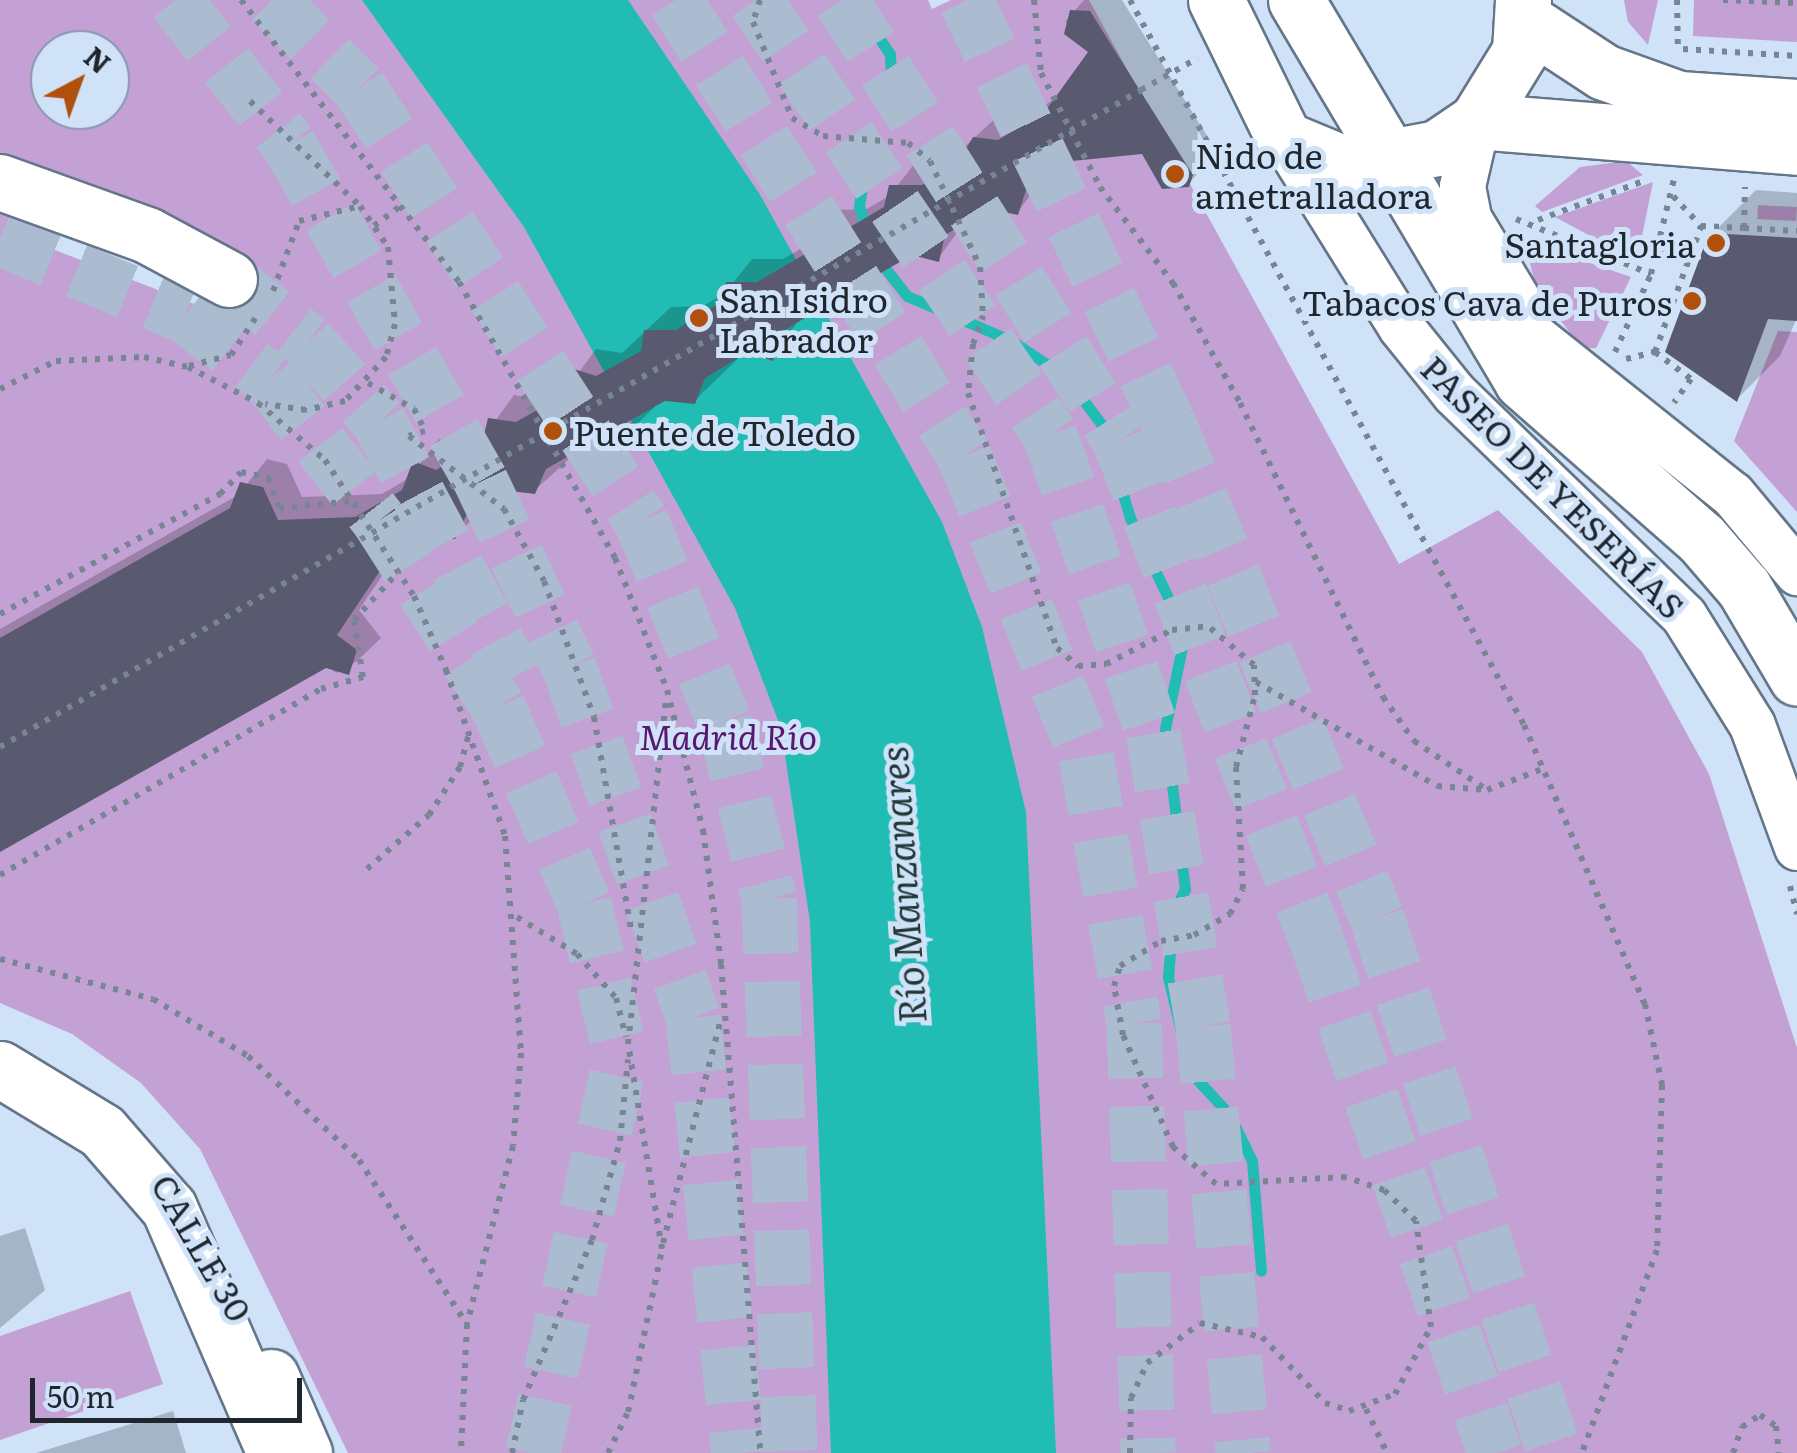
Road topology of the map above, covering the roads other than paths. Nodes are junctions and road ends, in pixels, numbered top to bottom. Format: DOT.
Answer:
graph roads {
  1 [pos="1216,0"];
  2 [pos="1296,0"];
  3 [pos="1525,6"];
  4 [pos="1797,107"];
  5 [pos="1478,122"];
  6 [pos="1284,139"];
  7 [pos="1797,147"];
  8 [pos="1398,160"];
  9 [pos="0,182"];
  10 [pos="1454,274"];
  11 [pos="229,279"];
  12 [pos="1549,340"];
  13 [pos="1797,572"];
  14 [pos="1797,678"];
  15 [pos="1797,847"];
  16 [pos="0,1058"];
  17 [pos="0,1069"];
  18 [pos="0,1085"];
  19 [pos="242,1453"];
  20 [pos="275,1453"];
  21 [pos="304,1453"];
  1 -- 6 [label="main road"];
  2 -- 8 [label="main road, PASEO DE YESERÍAS"];
  3 -- 4 [label="main road"];
  3 -- 5 [label="main road"];
  5 -- 7 [label="main road"];
  5 -- 8 [label="main road"];
  5 -- 12 [label="street, PASEO DE YESERÍAS"];
  6 -- 8 [label="main road"];
  6 -- 15 [label="street, PASEO DE YESERÍAS"];
  8 -- 10 [label="main road, PASEO DE YESERÍAS"];
  9 -- 11 [label="main road"];
  10 -- 12 [label="street, PASEO DE YESERÍAS"];
  10 -- 14 [label="main road, PASEO DE YESERÍAS"];
  12 -- 13 [label="street, PASEO DE YESERÍAS"];
  16 -- 21 [label="main road, CALLE 30"];
  17 -- 20 [label="main road"];
  18 -- 19 [label="main road"];
}
